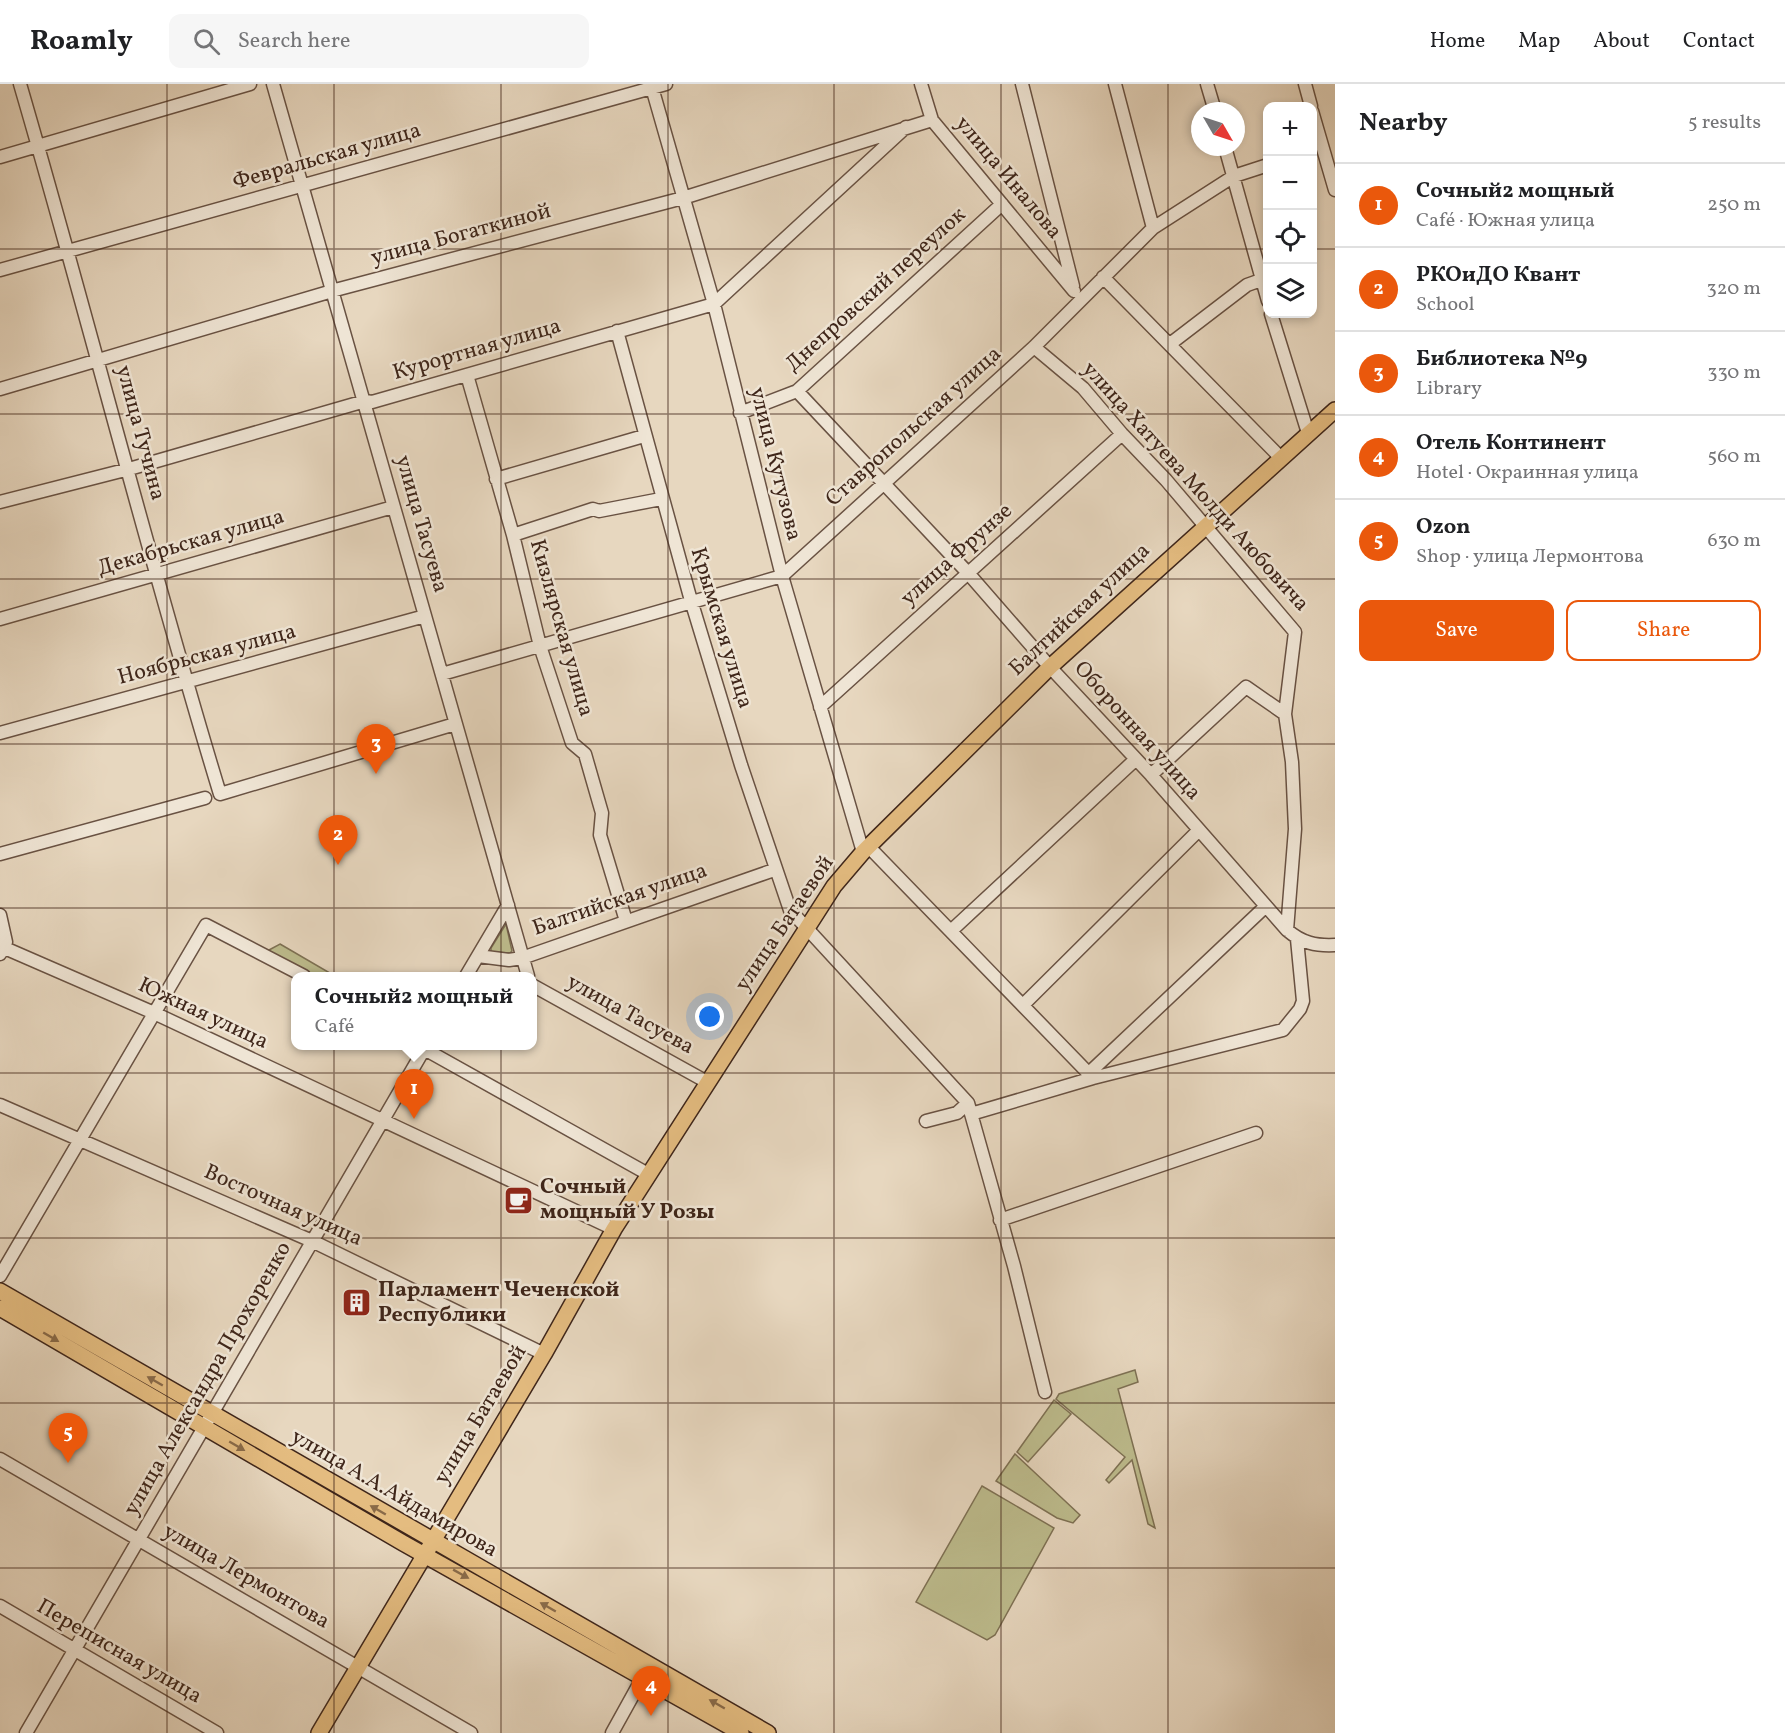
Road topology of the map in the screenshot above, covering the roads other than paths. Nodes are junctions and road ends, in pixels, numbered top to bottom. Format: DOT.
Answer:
graph roads {
  1 [pos="20,84"];
  2 [pos="250,84"];
  3 [pos="273,84"];
  4 [pos="666,84"];
  5 [pos="921,84"];
  6 [pos="1022,84"];
  7 [pos="1115,84"];
  8 [pos="1207,84"];
  9 [pos="1305,84"];
  10 [pos="652,86"];
  11 [pos="1212,102"];
  12 [pos="1310,102"];
  13 [pos="932,120"];
  14 [pos="906,127"];
  15 [pos="38,146"];
  16 [pos="1318,149"];
  17 [pos="1228,156"];
  18 [pos="0,157"];
  19 [pos="1263,167"];
  20 [pos="1234,176"];
  21 [pos="302,186"];
  22 [pos="1335,190"];
  23 [pos="683,198"];
  24 [pos="1002,204"];
  25 [pos="1153,228"];
  26 [pos="68,252"];
  27 [pos="0,270"];
  28 [pos="1103,277"];
  29 [pos="1261,280"];
  30 [pos="1263,286"];
  31 [pos="332,291"];
  32 [pos="1077,296"];
  33 [pos="714,304"];
  34 [pos="1272,318"];
  35 [pos="617,331"];
  36 [pos="1170,344"];
  37 [pos="1034,346"];
  38 [pos="98,360"];
  39 [pos="466,375"];
  40 [pos="0,389"];
  41 [pos="796,391"];
  42 [pos="365,401"];
  43 [pos="1335,410"];
  44 [pos="740,413"];
  45 [pos="1308,433"];
  46 [pos="1122,434"];
  47 [pos="644,436"];
  48 [pos="1280,457"];
  49 [pos="129,469"];
  50 [pos="496,479"];
  51 [pos="884,483"];
  52 [pos="661,499"];
  53 [pos="0,502"];
  54 [pos="393,507"];
  55 [pos="1203,526"];
  56 [pos="513,535"];
  57 [pos="968,573"];
  58 [pos="157,575"];
  59 [pos="782,576"];
  60 [pos="692,602"];
  61 [pos="425,616"];
  62 [pos="0,619"];
  63 [pos="540,646"];
  64 [pos="1050,667"];
  65 [pos="442,674"];
  66 [pos="186,684"];
  67 [pos="820,707"];
  68 [pos="1285,714"];
  69 [pos="455,724"];
  70 [pos="0,733"];
  71 [pos="1136,759"];
  72 [pos="1151,775"];
  73 [pos="205,798"];
  74 [pos="1198,831"];
  75 [pos="866,849"];
  76 [pos="0,854"];
  77 [pos="774,870"];
  78 [pos="508,905"];
  79 [pos="1266,906"];
  80 [pos="0,915"];
  81 [pos="626,921"];
  82 [pos="807,927"];
  83 [pos="952,930"];
  84 [pos="1287,930"];
  85 [pos="1297,939"];
  86 [pos="1335,945"];
  87 [pos="1,950"];
  88 [pos="478,956"];
  89 [pos="522,958"];
  90 [pos="296,972"];
  91 [pos="468,972"];
  92 [pos="527,972"];
  93 [pos="537,988"];
  94 [pos="1023,1005"];
  95 [pos="154,1013"];
  96 [pos="421,1050"];
  97 [pos="428,1050"];
  98 [pos="1091,1075"];
  99 [pos="707,1082"];
  100 [pos="0,1106"];
  101 [pos="970,1109"];
  102 [pos="926,1121"];
  103 [pos="384,1122"];
  104 [pos="1256,1133"];
  105 [pos="81,1139"];
  106 [pos="648,1174"];
  107 [pos="1000,1220"];
  108 [pos="614,1229"];
  109 [pos="312,1241"];
  110 [pos="0,1276"];
  111 [pos="0,1291"];
  112 [pos="0,1308"];
  113 [pos="544,1354"];
  114 [pos="1045,1392"];
  115 [pos="207,1420"];
  116 [pos="0,1459"];
  117 [pos="138,1539"];
  118 [pos="427,1547"];
  119 [pos="0,1606"];
  120 [pos="74,1650"];
  121 [pos="358,1666"];
  122 [pos="643,1677"];
  123 [pos="733,1731"];
  124 [pos="26,1733"];
  125 [pos="217,1733"];
  126 [pos="319,1733"];
  127 [pos="471,1733"];
  128 [pos="612,1733"];
  129 [pos="768,1733"];
  1 -- 15 [label="street, улица Тучина"];
  2 -- 15 [label="street"];
  3 -- 21 [label="street, улица Тасуева"];
  4 -- 10 [label="street, Февральская улица"];
  5 -- 13 [label="street, улица Иналова"];
  6 -- 32 [label="street"];
  7 -- 25 [label="street"];
  8 -- 11 [label="street"];
  9 -- 12 [label="street"];
  10 -- 21 [label="street, Февральская улица"];
  10 -- 23 [label="street, улица Кутузова"];
  13 -- 14 [label="street, улица Богаткиной"];
  13 -- 24 [label="street, улица Иналова"];
  14 -- 23 [label="street, улица Богаткиной"];
  14 -- 33 [label="street, Курортная улица"];
  15 -- 18 [label="street"];
  15 -- 26 [label="street, улица Тучина"];
  16 -- 22 [label="street"];
  17 -- 20 [label="street"];
  19 -- 20 [label="street, Ставропольская улица"];
  20 -- 25 [label="street, Ставропольская улица"];
  20 -- 29 [label="street"];
  21 -- 26 [label="street, Февральская улица"];
  21 -- 31 [label="street, улица Тасуева"];
  23 -- 31 [label="street, улица Богаткиной"];
  23 -- 33 [label="street, улица Кутузова"];
  24 -- 32 [label="street, улица Иналова"];
  24 -- 41 [label="street, Днепровский переулок"];
  25 -- 28 [label="street, Ставропольская улица"];
  26 -- 27 [label="street, Февральская улица"];
  26 -- 38 [label="street, улица Тучина"];
  28 -- 32 [label="street, Ставропольская улица"];
  28 -- 36 [label="street"];
  29 -- 30 [label="street"];
  29 -- 36 [label="street"];
  31 -- 38 [label="street, улица Богаткиной"];
  31 -- 42 [label="street, улица Тасуева"];
  32 -- 37 [label="street, Ставропольская улица"];
  33 -- 35 [label="street, Курортная улица"];
  33 -- 44 [label="street, улица Кутузова"];
  34 -- 45 [label="street"];
  35 -- 39 [label="street, Курортная улица"];
  35 -- 47 [label="street, Крымская улица"];
  36 -- 48 [label="street"];
  37 -- 46 [label="street, улица Хатуева Молди Аюбовича"];
  37 -- 51 [label="street, Ставропольская улица"];
  38 -- 40 [label="street, улица Богаткиной"];
  38 -- 49 [label="street, улица Тучина"];
  39 -- 42 [label="street, Курортная улица"];
  39 -- 50 [label="street, Кизлярская улица"];
  41 -- 44 [label="street, Днепровский переулок"];
  41 -- 51 [label="street, Оборонная улица"];
  42 -- 49 [label="street, Курортная улица"];
  42 -- 54 [label="street, улица Тасуева"];
  43 -- 45 [label="main road, Балтийская улица"];
  44 -- 59 [label="street, улица Кутузова"];
  45 -- 48 [label="main road, Балтийская улица"];
  46 -- 55 [label="street, улица Хатуева Молди Аюбовича"];
  46 -- 57 [label="street, улица Фрунзе"];
  47 -- 50 [label="street"];
  47 -- 52 [label="street, Крымская улица"];
  48 -- 55 [label="main road, Балтийская улица"];
  49 -- 53 [label="street, Курортная улица"];
  49 -- 58 [label="street, улица Тучина"];
  50 -- 56 [label="street, Кизлярская улица"];
  51 -- 57 [label="street, Оборонная улица"];
  51 -- 59 [label="street, Ставропольская улица"];
  52 -- 56 [label="street"];
  52 -- 60 [label="street, Крымская улица"];
  54 -- 58 [label="street, Декабрьская улица"];
  54 -- 61 [label="street, улица Тасуева"];
  55 -- 64 [label="main road, Балтийская улица"];
  55 -- 68 [label="street, улица Хатуева Молди Аюбовича"];
  56 -- 63 [label="street, Кизлярская улица"];
  57 -- 64 [label="street, Оборонная улица"];
  57 -- 67 [label="street, улица Фрунзе"];
  58 -- 62 [label="street, Декабрьская улица"];
  58 -- 66 [label="street, улица Тучина"];
  59 -- 60 [label="street, Ставропольская улица"];
  59 -- 67 [label="street, улица Кутузова"];
  60 -- 63 [label="street, Ставропольская улица"];
  60 -- 77 [label="street, Крымская улица"];
  61 -- 65 [label="street, улица Тасуева"];
  61 -- 66 [label="street, Ноябрьская улица"];
  63 -- 65 [label="street, Ставропольская улица"];
  63 -- 81 [label="street, Кизлярская улица"];
  64 -- 71 [label="street, Оборонная улица"];
  64 -- 75 [label="main road, Балтийская улица"];
  65 -- 69 [label="street, улица Тасуева"];
  66 -- 69 [label="street, улица Тучина"];
  66 -- 70 [label="street, Ноябрьская улица"];
  67 -- 75 [label="street, улица Кутузова"];
  68 -- 72 [label="street"];
  68 -- 84 [label="street"];
  69 -- 78 [label="street, улица Тасуева"];
  71 -- 72 [label="street, Оборонная улица"];
  71 -- 83 [label="street"];
  72 -- 74 [label="street, Оборонная улица"];
  73 -- 76 [label="street"];
  74 -- 79 [label="street, Оборонная улица"];
  74 -- 94 [label="street"];
  75 -- 82 [label="main road, улица Батаевой"];
  75 -- 83 [label="street"];
  77 -- 81 [label="street, Балтийская улица"];
  77 -- 82 [label="street, Крымская улица"];
  78 -- 88 [label="street"];
  78 -- 89 [label="street, улица Тасуева"];
  79 -- 84 [label="street, Оборонная улица"];
  79 -- 98 [label="street"];
  80 -- 87 [label="street"];
  81 -- 89 [label="street, Балтийская улица"];
  82 -- 99 [label="main road, улица Батаевой"];
  82 -- 101 [label="street, Крымская улица"];
  83 -- 94 [label="street"];
  84 -- 85 [label="street, Оборонная улица"];
  85 -- 86 [label="street"];
  85 -- 98 [label="street"];
  87 -- 95 [label="street, Южная улица"];
  88 -- 89 [label="street, Балтийская улица"];
  88 -- 91 [label="street"];
  89 -- 92 [label="street, улица Тасуева"];
  90 -- 95 [label="street"];
  93 -- 99 [label="street, улица Тасуева"];
  94 -- 98 [label="street"];
  95 -- 103 [label="street, Южная улица"];
  95 -- 105 [label="street"];
  96 -- 103 [label="street, улица Александра Прохоренко"];
  97 -- 106 [label="street"];
  98 -- 101 [label="street"];
  99 -- 106 [label="main road, улица Батаевой"];
  100 -- 105 [label="street, Восточная улица"];
  101 -- 102 [label="street"];
  101 -- 107 [label="street"];
  103 -- 108 [label="street, Южная улица"];
  103 -- 109 [label="street, улица Александра Прохоренко"];
  104 -- 107 [label="street"];
  105 -- 109 [label="street, Восточная улица"];
  105 -- 110 [label="street"];
  106 -- 108 [label="main road, улица Батаевой"];
  107 -- 114 [label="street"];
  108 -- 113 [label="main road, улица Батаевой"];
  109 -- 113 [label="street, Восточная улица"];
  109 -- 115 [label="street, улица Александра Прохоренко"];
  115 -- 111 [label="main road, улица А.А.Айдамирова, one-way"];
  112 -- 115 [label="main road, улица А.А.Айдамирова, one-way"];
  113 -- 118 [label="main road, улица Батаевой"];
  115 -- 117 [label="street, улица Александра Прохоренко"];
  115 -- 118 [label="main road, улица А.А.Айдамирова"];
  116 -- 117 [label="street, улица Лермонтова"];
  117 -- 120 [label="street, улица Александра Прохоренко"];
  117 -- 121 [label="street, улица Лермонтова"];
  118 -- 121 [label="main road, улица Батаевой"];
  118 -- 122 [label="main road, улица А.А.Айдамирова, one-way"];
  129 -- 118 [label="main road, улица А.А.Айдамирова, one-way"];
  119 -- 120 [label="street, Переписная улица"];
  120 -- 124 [label="street, улица Александра Прохоренко"];
  120 -- 125 [label="street, Переписная улица"];
  121 -- 126 [label="main road, улица Батаевой"];
  121 -- 127 [label="street, улица Лермонтова"];
  122 -- 123 [label="main road, улица А.А.Айдамирова"];
  122 -- 128 [label="street"];
}
